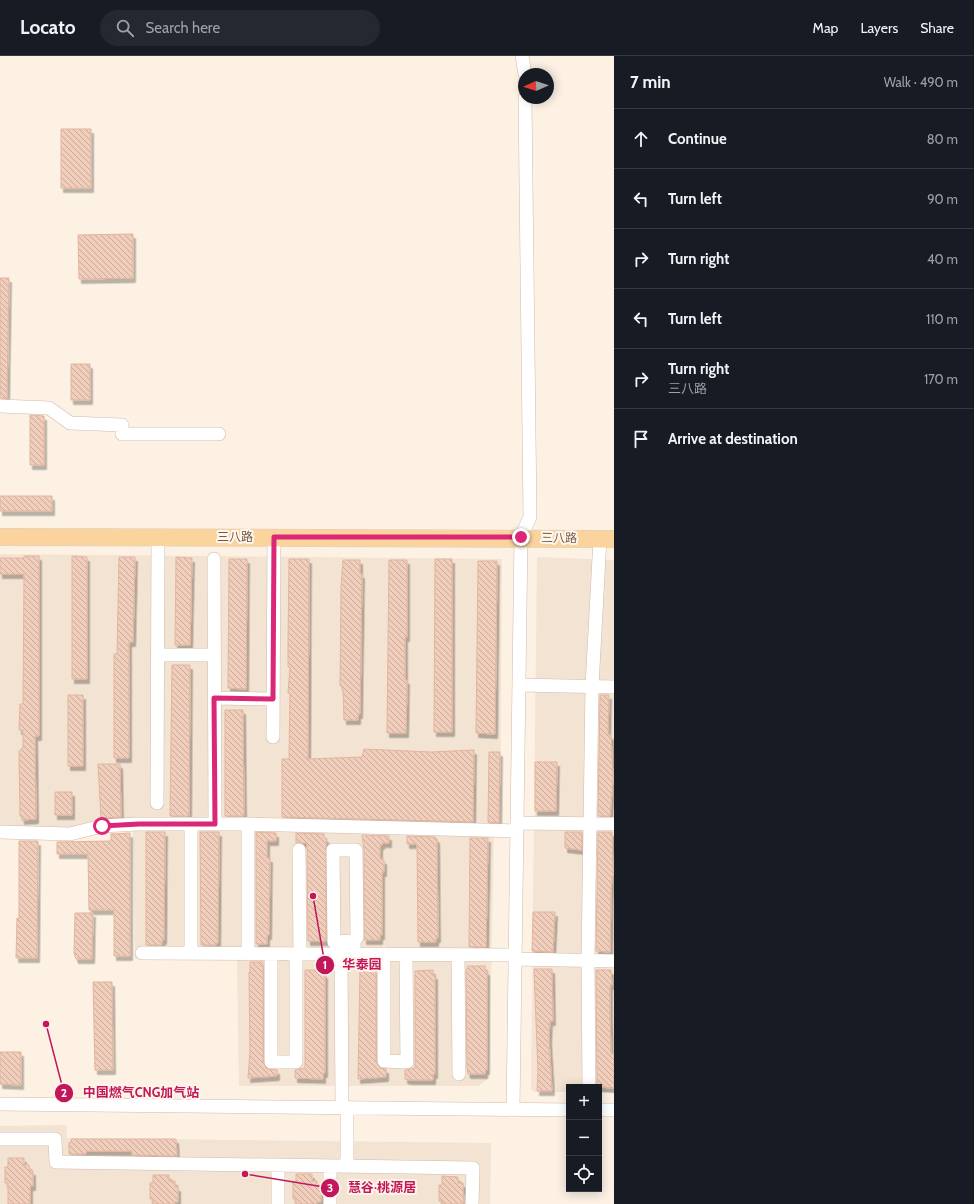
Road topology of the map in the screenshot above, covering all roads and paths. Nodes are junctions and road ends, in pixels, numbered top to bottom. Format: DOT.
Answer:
graph roads {
  1 [pos="522,56"];
  2 [pos="524,68"];
  3 [pos="525,104"];
  4 [pos="0,406"];
  5 [pos="219,434"];
  6 [pos="0,537"];
  7 [pos="158,537"];
  8 [pos="274,537"];
  9 [pos="521,537"];
  10 [pos="607,539"];
  11 [pos="214,558"];
  12 [pos="158,655"];
  13 [pos="214,655"];
  14 [pos="519,685"];
  15 [pos="592,686"];
  16 [pos="614,687"];
  17 [pos="214,698"];
  18 [pos="273,699"];
  19 [pos="273,737"];
  20 [pos="157,802"];
  21 [pos="191,824"];
  22 [pos="215,824"];
  23 [pos="248,824"];
  24 [pos="590,824"];
  25 [pos="614,824"];
  26 [pos="517,827"];
  27 [pos="0,832"];
  28 [pos="299,850"];
  29 [pos="350,950"];
  30 [pos="142,953"];
  31 [pos="191,953"];
  32 [pos="248,954"];
  33 [pos="271,954"];
  34 [pos="298,954"];
  35 [pos="384,954"];
  36 [pos="406,955"];
  37 [pos="458,955"];
  38 [pos="515,957"];
  39 [pos="588,960"];
  40 [pos="614,961"];
  41 [pos="459,1074"];
  42 [pos="589,1084"];
  43 [pos="0,1104"];
  44 [pos="345,1107"];
  45 [pos="513,1109"];
  46 [pos="566,1110"];
  47 [pos="602,1110"];
  48 [pos="614,1110"];
  49 [pos="0,1139"];
  50 [pos="278,1165"];
  51 [pos="330,1166"];
  52 [pos="347,1166"];
  53 [pos="278,1204"];
  54 [pos="330,1204"];
  55 [pos="472,1204"];
  1 -- 2 [label="street"];
  3 -- 9 [label="street"];
  4 -- 5 [label="street"];
  6 -- 7 [label="main road, 三八路"];
  7 -- 8 [label="main road, 三八路"];
  7 -- 12 [label="street"];
  8 -- 9 [label="main road, 三八路"];
  8 -- 18 [label="street"];
  9 -- 10 [label="main road, 三八路"];
  9 -- 14 [label="street"];
  10 -- 15 [label="street"];
  11 -- 13 [label="street"];
  12 -- 13 [label="street"];
  12 -- 20 [label="street"];
  13 -- 17 [label="street"];
  14 -- 15 [label="street"];
  14 -- 26 [label="street"];
  15 -- 16 [label="street"];
  15 -- 24 [label="street"];
  17 -- 18 [label="street"];
  17 -- 22 [label="street"];
  18 -- 19 [label="street"];
  21 -- 22 [label="street"];
  21 -- 27 [label="street"];
  21 -- 31 [label="street"];
  22 -- 23 [label="street"];
  23 -- 26 [label="street"];
  23 -- 32 [label="street"];
  24 -- 25 [label="street"];
  24 -- 26 [label="street"];
  24 -- 39 [label="street"];
  26 -- 38 [label="street"];
  28 -- 34 [label="street"];
  29 -- 29 [label="street"];
  29 -- 34 [label="street"];
  29 -- 35 [label="street"];
  29 -- 44 [label="street"];
  30 -- 31 [label="street"];
  31 -- 32 [label="street"];
  32 -- 33 [label="street"];
  33 -- 34 [label="street"];
  33 -- 34 [label="street"];
  35 -- 36 [label="street"];
  35 -- 36 [label="street"];
  36 -- 37 [label="street"];
  37 -- 38 [label="street"];
  37 -- 41 [label="street"];
  38 -- 39 [label="street"];
  38 -- 45 [label="street"];
  39 -- 40 [label="street"];
  39 -- 42 [label="street"];
  43 -- 44 [label="street"];
  44 -- 45 [label="street"];
  44 -- 52 [label="street"];
  45 -- 46 [label="street"];
  47 -- 48 [label="street"];
  49 -- 50 [label="street"];
  50 -- 51 [label="street"];
  50 -- 53 [label="street"];
  51 -- 52 [label="street"];
  51 -- 54 [label="street"];
  52 -- 55 [label="street"];
}
